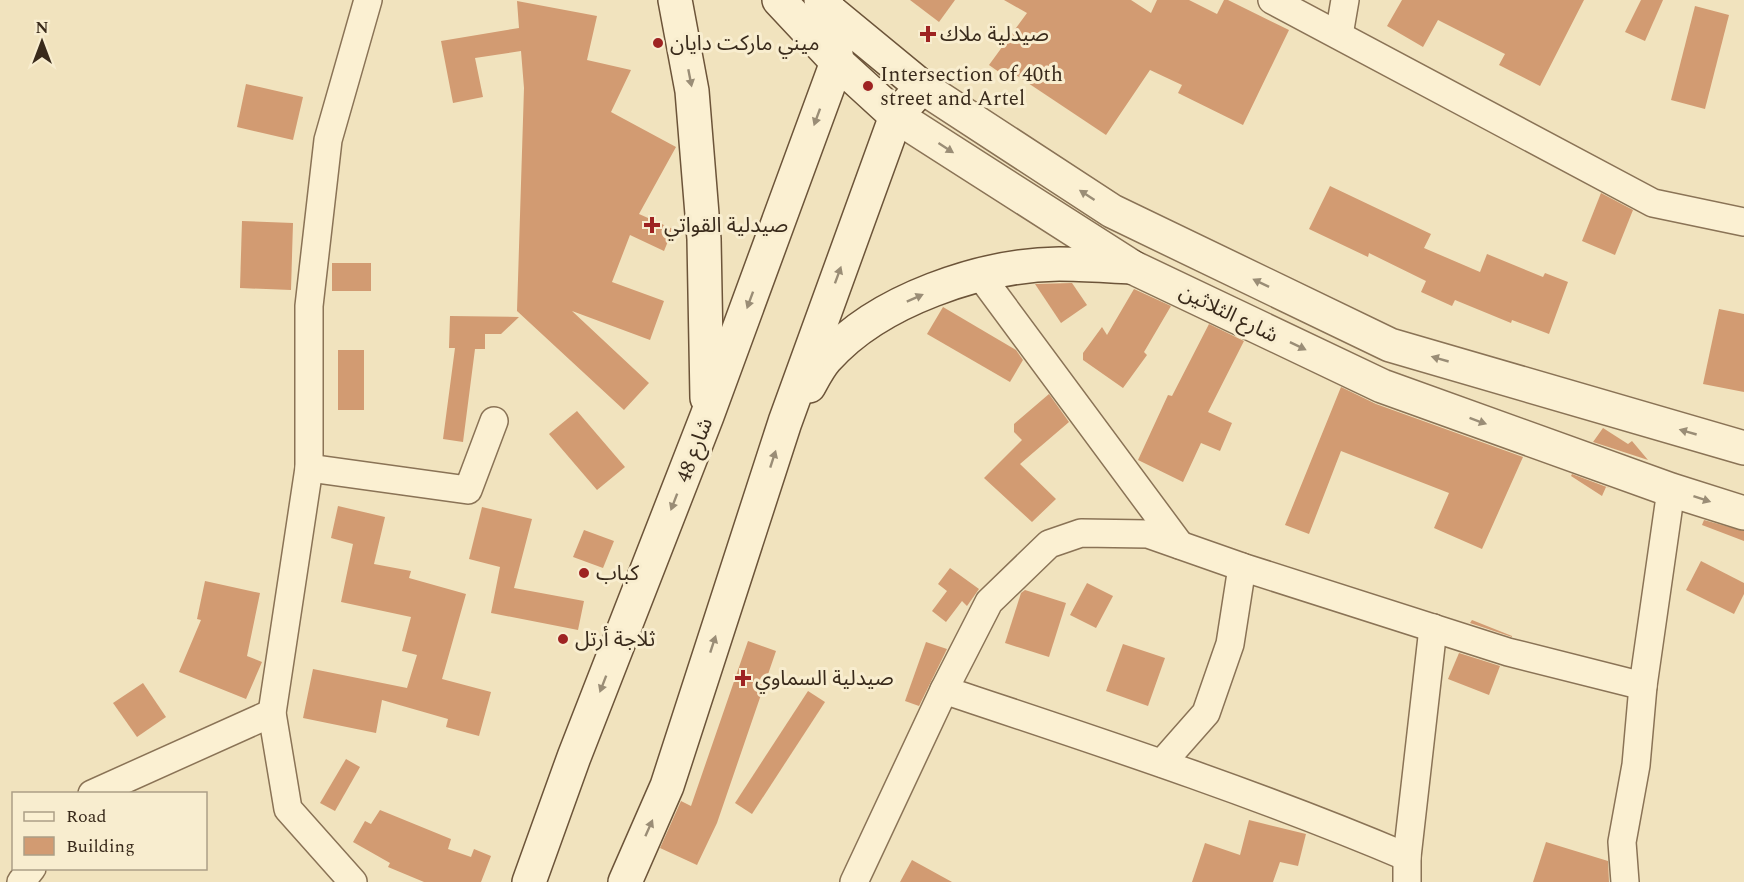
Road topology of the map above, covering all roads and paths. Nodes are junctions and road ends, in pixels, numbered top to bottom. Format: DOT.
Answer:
graph roads {
  1 [pos="368,0"];
  2 [pos="675,0"];
  3 [pos="779,0"];
  4 [pos="1272,0"];
  5 [pos="1345,0"];
  6 [pos="826,6"];
  7 [pos="1339,35"];
  8 [pos="837,62"];
  9 [pos="922,87"];
  10 [pos="896,117"];
  11 [pos="1744,222"];
  12 [pos="1132,267"];
  13 [pos="980,275"];
  14 [pos="707,416"];
  15 [pos="494,421"];
  16 [pos="785,422"];
  17 [pos="1744,448"];
  18 [pos="309,468"];
  19 [pos="1671,490"];
  20 [pos="1744,513"];
  21 [pos="1180,545"];
  22 [pos="1242,567"];
  23 [pos="1432,628"];
  24 [pos="1643,686"];
  25 [pos="944,690"];
  26 [pos="272,713"];
  27 [pos="1162,763"];
  28 [pos="96,792"];
  29 [pos="30,870"];
  30 [pos="1407,870"];
  31 [pos="21,882"];
  32 [pos="353,882"];
  33 [pos="529,882"];
  34 [pos="626,882"];
  35 [pos="854,882"];
  36 [pos="1624,882"];
  1 -- 18 [label="street"];
  2 -- 14 [label="main road, one-way"];
  3 -- 8 [label="main road, شارع الثلاثين"];
  4 -- 7 [label="street"];
  5 -- 7 [label="street"];
  6 -- 8 [label="main road, شارع 48"];
  6 -- 9 [label="main road, شارع الثلاثين"];
  7 -- 11 [label="street"];
  8 -- 10 [label="main road, شارع الثلاثين"];
  8 -- 14 [label="main road, شارع 48, one-way"];
  9 -- 10 [label="main road"];
  17 -- 9 [label="main road, شارع الثلاثين, one-way"];
  10 -- 12 [label="main road, شارع الثلاثين, one-way"];
  16 -- 10 [label="main road, one-way"];
  12 -- 13 [label="main road"];
  12 -- 19 [label="main road, شارع الثلاثين, one-way"];
  16 -- 13 [label="main road, one-way"];
  13 -- 21 [label="street"];
  14 -- 33 [label="main road, شارع 48, one-way"];
  15 -- 18 [label="street"];
  34 -- 16 [label="main road, one-way"];
  18 -- 26 [label="street"];
  19 -- 20 [label="main road, شارع الثلاثين, one-way"];
  19 -- 24 [label="street"];
  21 -- 22 [label="street"];
  21 -- 25 [label="street"];
  22 -- 23 [label="street"];
  22 -- 27 [label="street"];
  23 -- 24 [label="street"];
  23 -- 30 [label="street"];
  24 -- 36 [label="street"];
  25 -- 27 [label="street"];
  25 -- 35 [label="street"];
  26 -- 28 [label="street"];
  26 -- 32 [label="street"];
  27 -- 30 [label="street"];
  29 -- 31 [label="street"];
}
